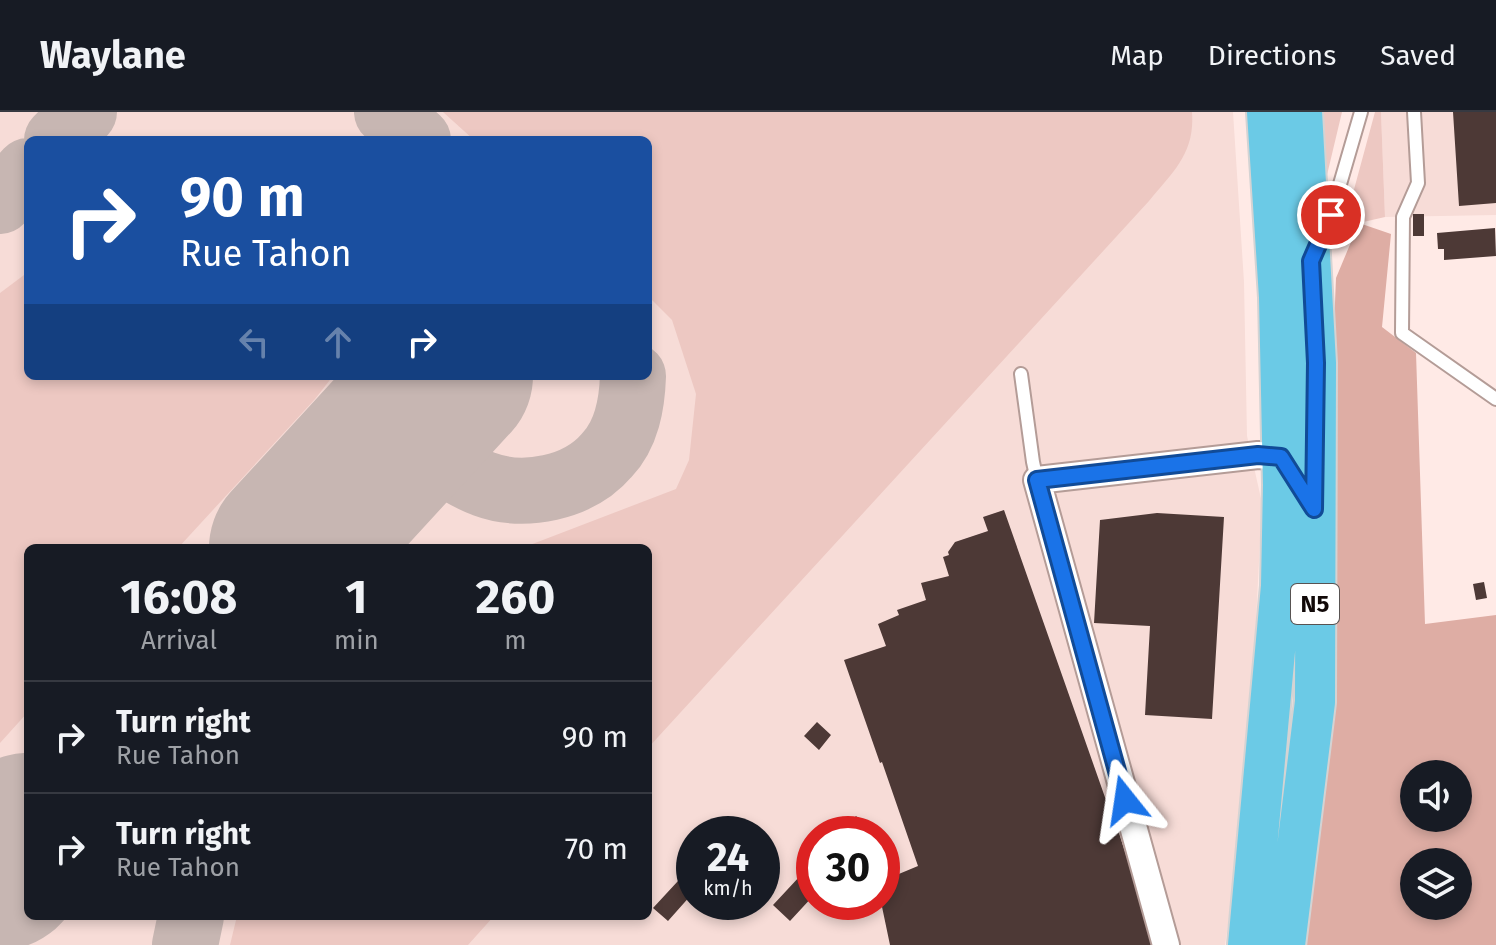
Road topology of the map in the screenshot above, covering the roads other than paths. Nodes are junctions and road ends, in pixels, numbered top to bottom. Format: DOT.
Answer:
graph roads {
  1 [pos="1268,112"];
  2 [pos="1302,112"];
  3 [pos="1361,112"];
  4 [pos="1414,112"];
  5 [pos="1317,234"];
  6 [pos="1021,374"];
  7 [pos="1496,399"];
  8 [pos="1281,457"];
  9 [pos="1037,480"];
  10 [pos="1314,509"];
  11 [pos="1166,945"];
  12 [pos="1248,945"];
  13 [pos="1285,945"];
  1 -- 5 [label="main road, N5"];
  1 -- 8 [label="main road, N5"];
  2 -- 5 [label="main road, N5"];
  3 -- 5 [label="lane"];
  4 -- 7 [label="lane"];
  5 -- 10 [label="main road, N5"];
  6 -- 9 [label="lane"];
  8 -- 9 [label="street"];
  8 -- 10 [label="street"];
  8 -- 12 [label="main road, N5"];
  9 -- 11 [label="street"];
  10 -- 13 [label="main road, N5"];
}
